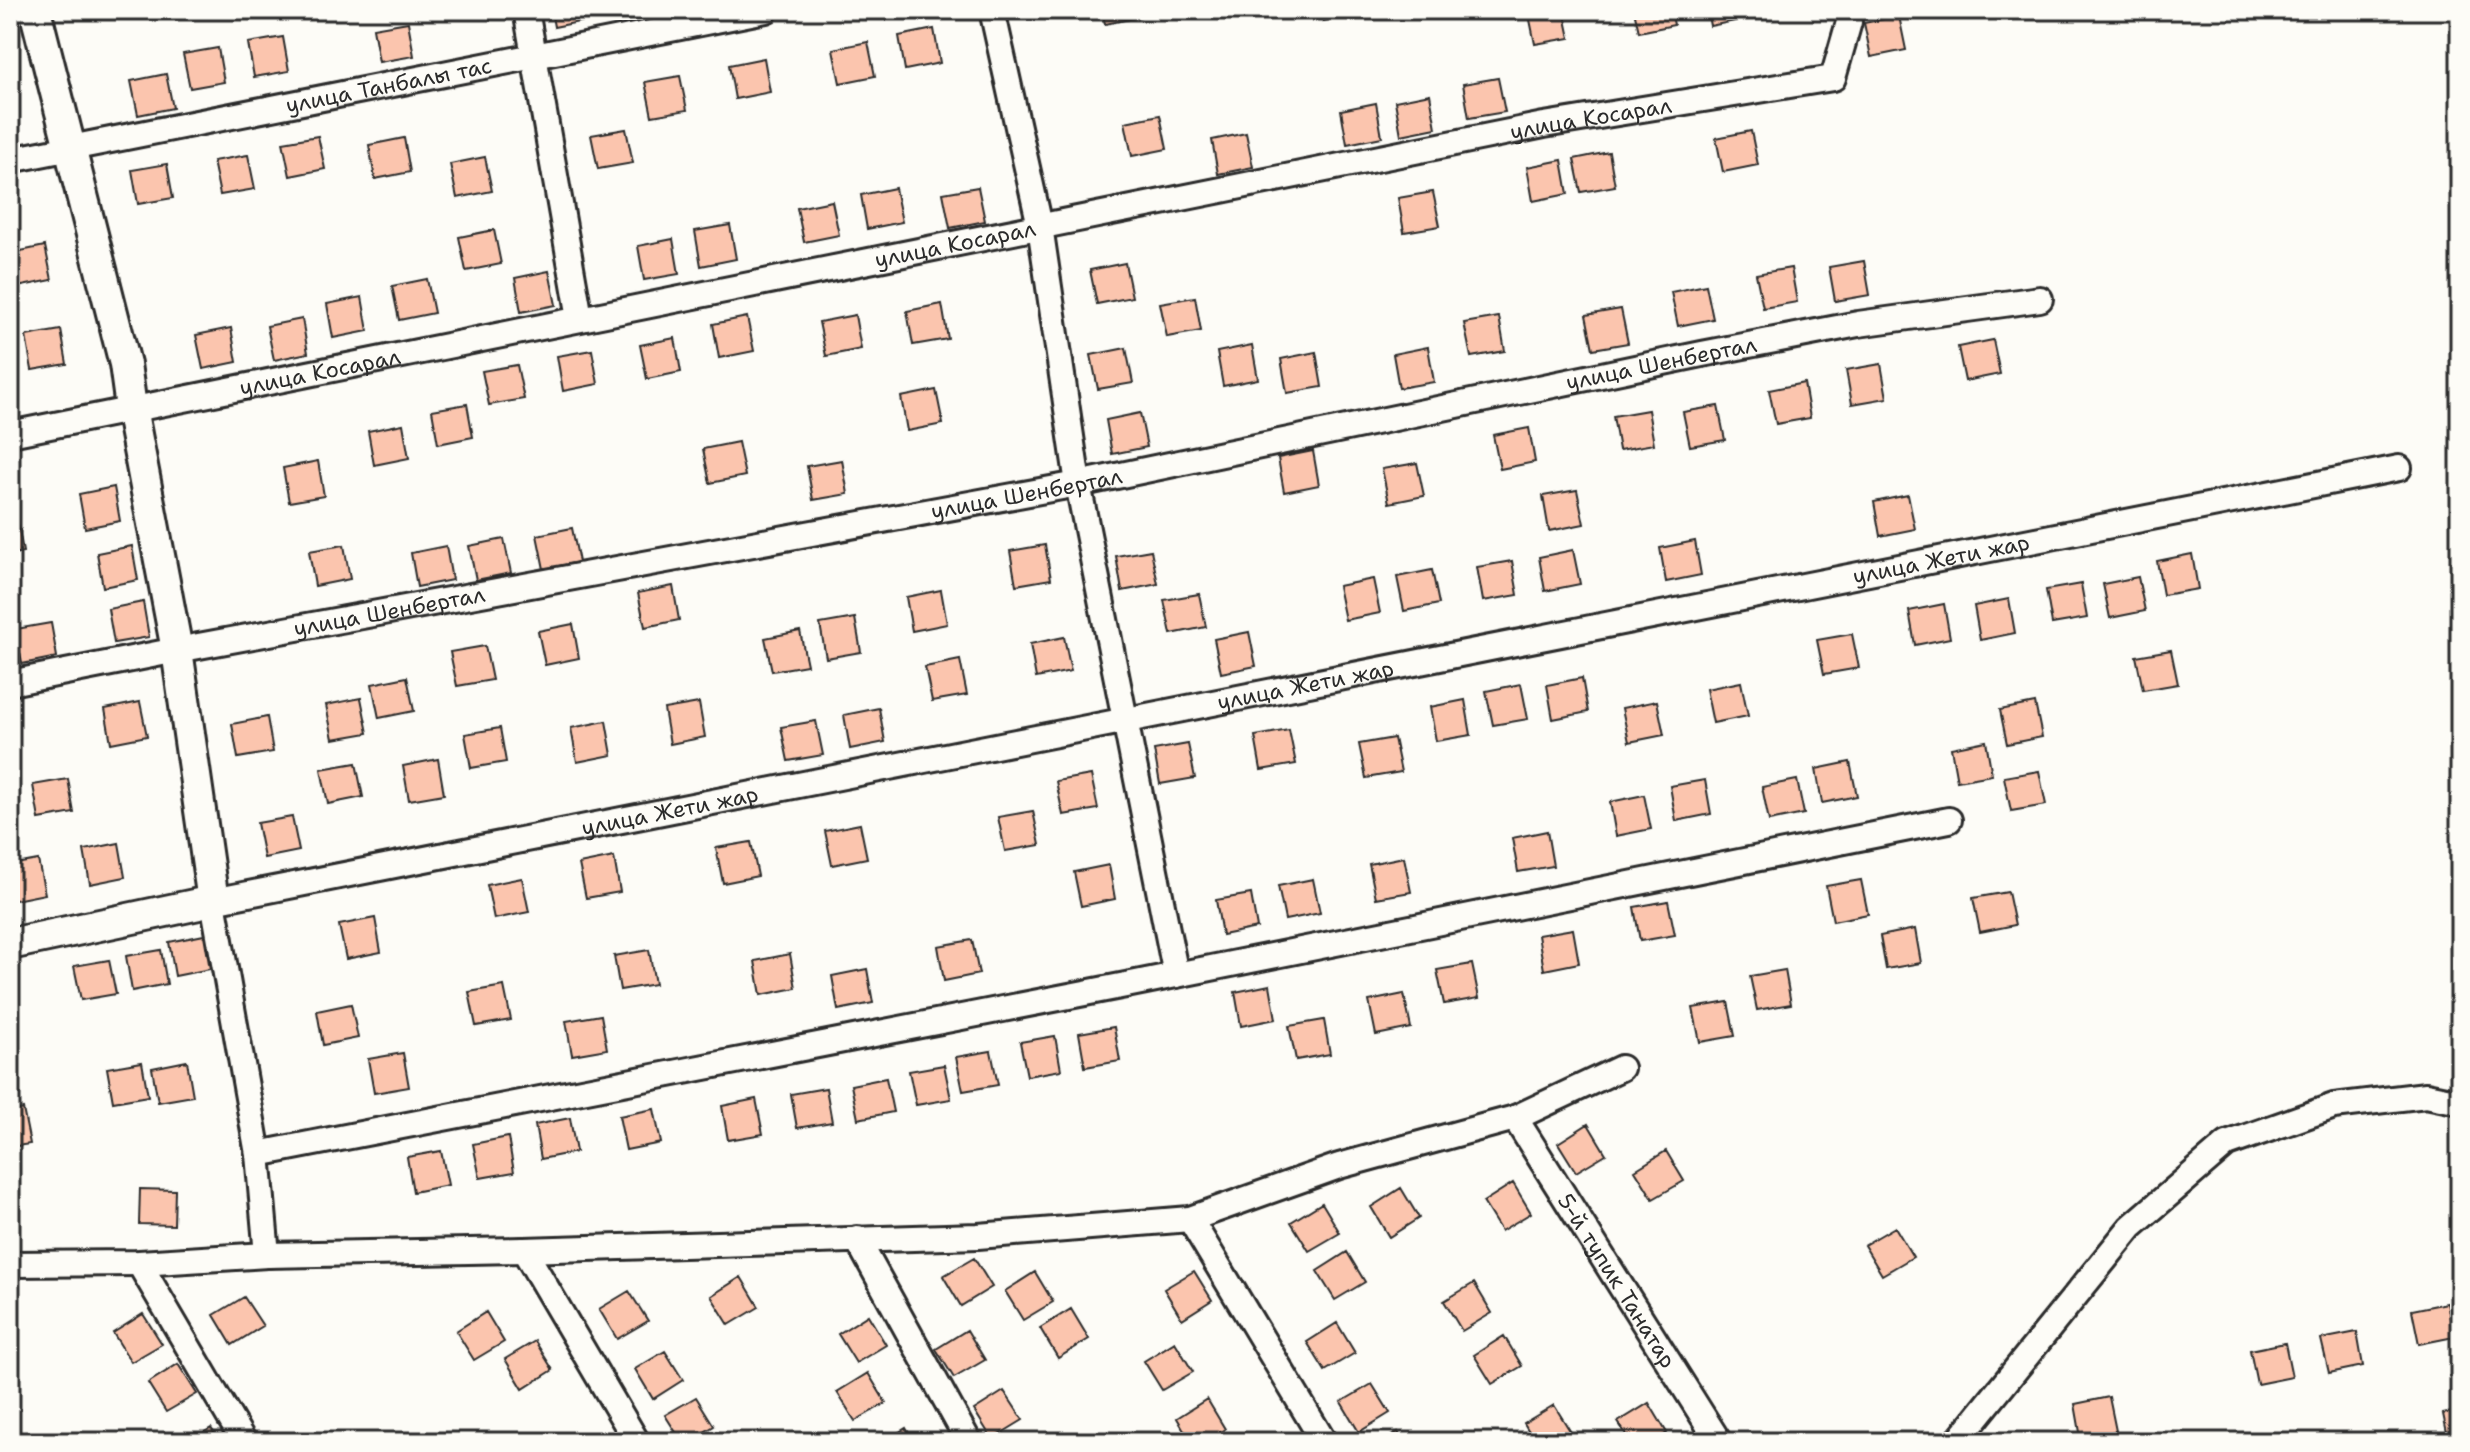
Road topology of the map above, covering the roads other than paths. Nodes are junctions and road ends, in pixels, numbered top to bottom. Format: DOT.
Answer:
graph roads {
  1 [pos="35,10"];
  2 [pos="526,10"];
  3 [pos="766,10"];
  4 [pos="992,10"];
  5 [pos="1847,10"];
  6 [pos="534,56"];
  7 [pos="70,147"];
  8 [pos="10,160"];
  9 [pos="1040,226"];
  10 [pos="2040,299"];
  11 [pos="580,318"];
  12 [pos="131,408"];
  13 [pos="10,434"];
  14 [pos="2399,468"];
  15 [pos="1078,484"];
  16 [pos="177,650"];
  17 [pos="10,683"];
  18 [pos="1124,720"];
  19 [pos="1949,820"];
  20 [pos="213,901"];
  21 [pos="10,944"];
  22 [pos="1176,975"];
  23 [pos="1621,1068"];
  24 [pos="2460,1102"];
  25 [pos="1515,1118"];
  26 [pos="258,1154"];
  27 [pos="1190,1219"];
  28 [pos="857,1239"];
  29 [pos="524,1250"];
  30 [pos="267,1255"];
  31 [pos="139,1263"];
  32 [pos="10,1264"];
  33 [pos="244,1442"];
  34 [pos="637,1442"];
  35 [pos="969,1442"];
  36 [pos="1324,1442"];
  37 [pos="1719,1442"];
  38 [pos="1957,1442"];
  1 -- 7 [label="street"];
  2 -- 6 [label="street"];
  3 -- 6 [label="street, улица Танбалы тас"];
  4 -- 9 [label="street"];
  5 -- 9 [label="street, улица Косарал"];
  6 -- 7 [label="street, улица Танбалы тас"];
  6 -- 11 [label="street"];
  7 -- 8 [label="street, улица Танбалы тас"];
  7 -- 12 [label="street"];
  9 -- 11 [label="street, улица Косарал"];
  9 -- 15 [label="street"];
  10 -- 15 [label="street, улица Шенбертал"];
  11 -- 12 [label="street, улица Косарал"];
  12 -- 13 [label="street, улица Косарал"];
  12 -- 16 [label="street"];
  14 -- 18 [label="street, улица Жети жар"];
  15 -- 16 [label="street, улица Шенбертал"];
  15 -- 18 [label="street"];
  16 -- 17 [label="street, улица Шенбертал"];
  16 -- 20 [label="street"];
  18 -- 20 [label="street, улица Жети жар"];
  18 -- 22 [label="street"];
  19 -- 22 [label="street"];
  20 -- 21 [label="street"];
  20 -- 26 [label="street"];
  22 -- 26 [label="street"];
  23 -- 25 [label="street"];
  24 -- 38 [label="street"];
  25 -- 27 [label="street"];
  25 -- 37 [label="street, 5-й тупик Танатар"];
  26 -- 30 [label="street"];
  27 -- 28 [label="street"];
  27 -- 36 [label="street"];
  28 -- 29 [label="street"];
  28 -- 35 [label="street"];
  29 -- 30 [label="street"];
  29 -- 34 [label="street"];
  30 -- 31 [label="street"];
  31 -- 32 [label="street"];
  31 -- 33 [label="street"];
}
